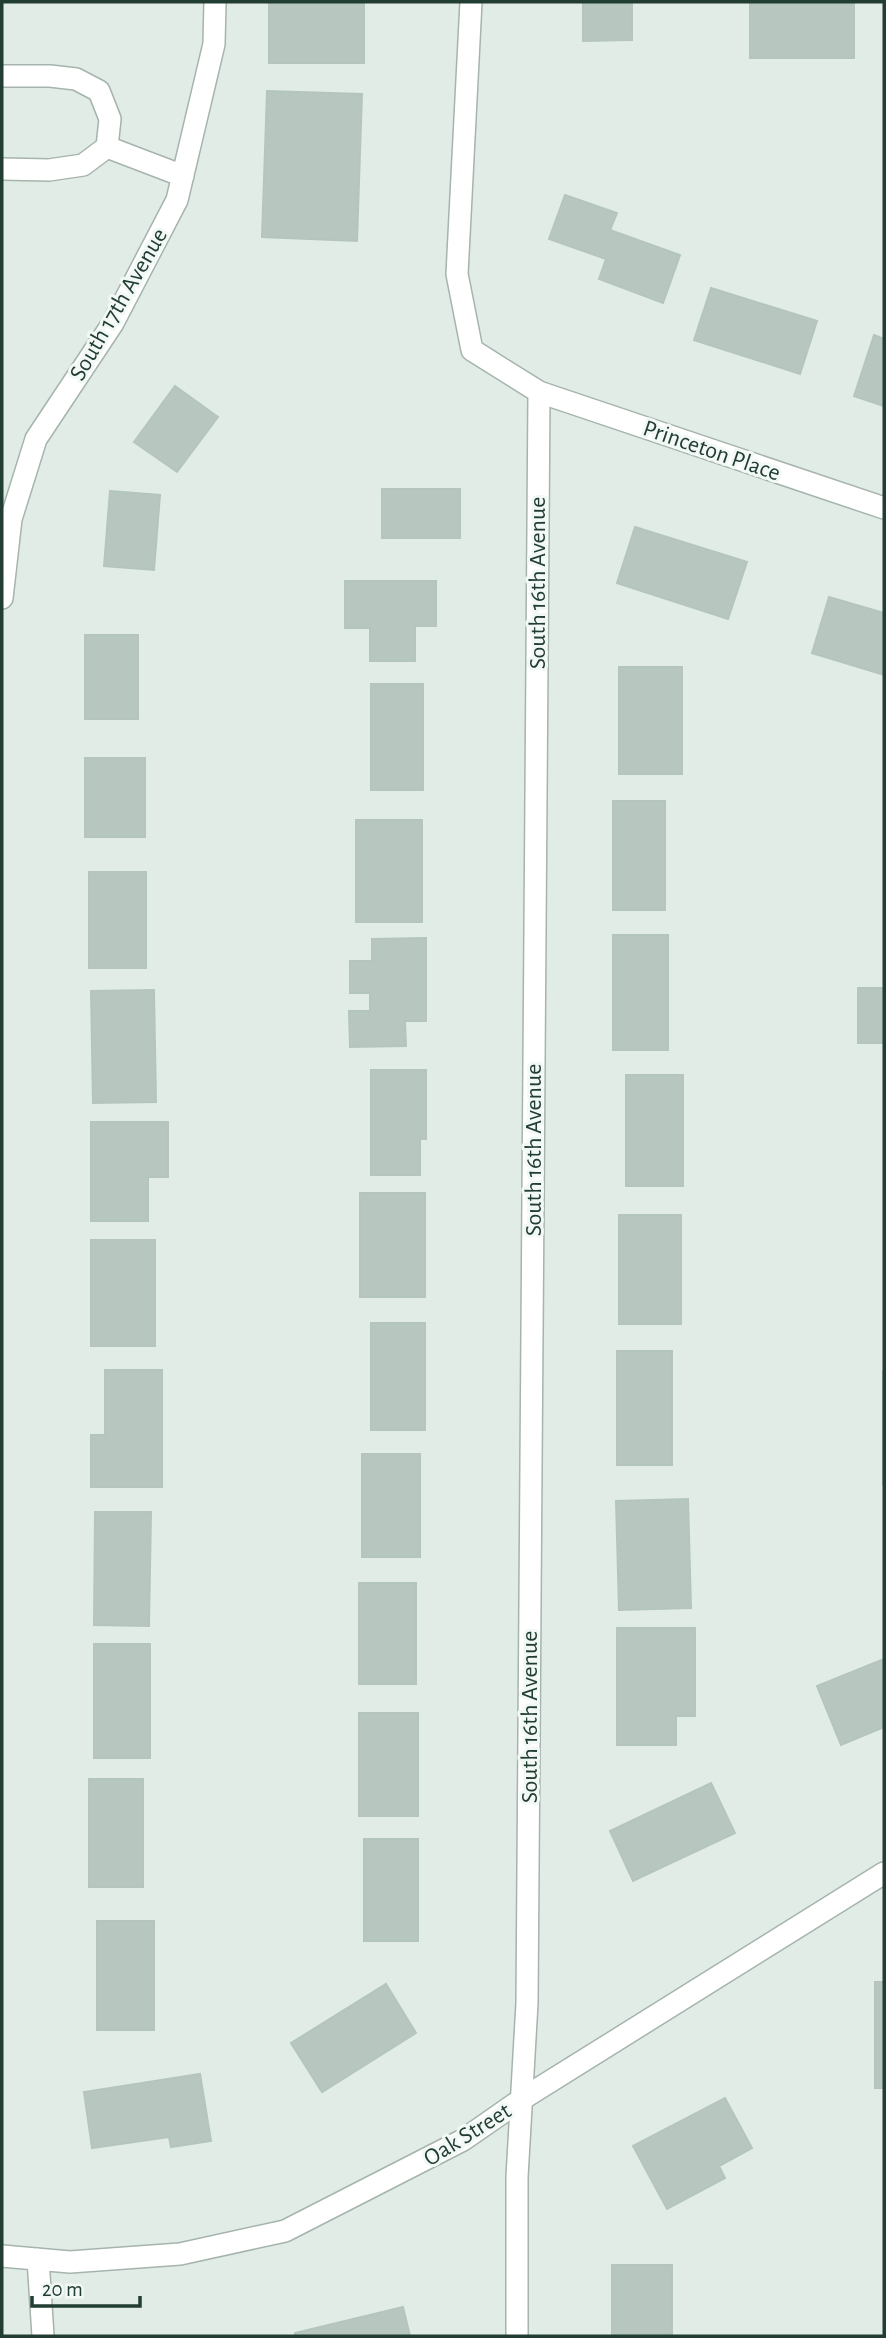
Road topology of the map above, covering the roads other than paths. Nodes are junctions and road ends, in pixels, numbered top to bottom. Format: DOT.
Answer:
graph roads {
  1 [pos="215,2"];
  2 [pos="471,2"];
  3 [pos="2,75"];
  4 [pos="107,147"];
  5 [pos="2,169"];
  6 [pos="183,176"];
  7 [pos="539,392"];
  8 [pos="884,509"];
  9 [pos="2,598"];
  10 [pos="884,1872"];
  11 [pos="522,2099"];
  12 [pos="2,2256"];
  13 [pos="38,2259"];
  14 [pos="43,2336"];
  15 [pos="517,2336"];
  1 -- 6 [label="street, South 17th Avenue"];
  2 -- 7 [label="street"];
  3 -- 4 [label="street"];
  4 -- 5 [label="street"];
  4 -- 6 [label="street"];
  6 -- 9 [label="street, South 17th Avenue"];
  7 -- 8 [label="street, Princeton Place"];
  7 -- 11 [label="street, South 16th Avenue"];
  10 -- 11 [label="street, Oak Street"];
  11 -- 13 [label="street, Oak Street"];
  11 -- 15 [label="street, South 16th Avenue"];
  12 -- 13 [label="street, Oak Street"];
  13 -- 14 [label="street"];
}
